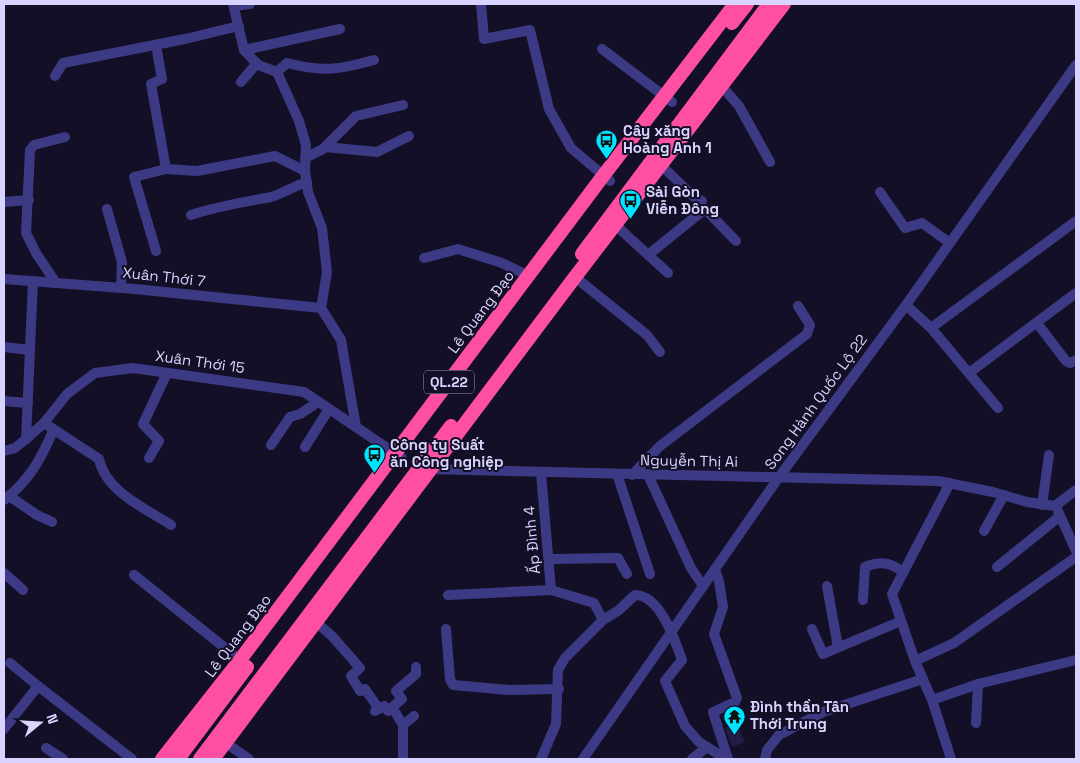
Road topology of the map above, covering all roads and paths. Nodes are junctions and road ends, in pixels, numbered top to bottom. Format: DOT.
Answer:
graph roads {
  1 [pos="250,4"];
  2 [pos="481,4"];
  3 [pos="735,4"];
  4 [pos="747,4"];
  5 [pos="769,4"];
  6 [pos="784,4"];
  7 [pos="233,5"];
  8 [pos="239,26"];
  9 [pos="340,29"];
  10 [pos="156,45"];
  11 [pos="602,48"];
  12 [pos="244,50"];
  13 [pos="374,60"];
  14 [pos="257,63"];
  15 [pos="1076,65"];
  16 [pos="277,72"];
  17 [pos="55,76"];
  18 [pos="241,82"];
  19 [pos="718,82"];
  20 [pos="669,99"];
  21 [pos="403,105"];
  22 [pos="409,136"];
  23 [pos="65,137"];
  24 [pos="325,147"];
  25 [pos="305,158"];
  26 [pos="770,162"];
  27 [pos="661,165"];
  28 [pos="166,169"];
  29 [pos="306,176"];
  30 [pos="606,179"];
  31 [pos="880,192"];
  32 [pos="29,200"];
  33 [pos="702,201"];
  34 [pos="4,202"];
  35 [pos="106,208"];
  36 [pos="191,215"];
  37 [pos="1076,221"];
  38 [pos="613,222"];
  39 [pos="736,241"];
  40 [pos="950,243"];
  41 [pos="156,251"];
  42 [pos="648,255"];
  43 [pos="424,258"];
  44 [pos="668,273"];
  45 [pos="528,276"];
  46 [pos="575,277"];
  47 [pos="4,279"];
  48 [pos="33,281"];
  49 [pos="56,283"];
  50 [pos="121,288"];
  51 [pos="1076,293"];
  52 [pos="906,305"];
  53 [pos="798,306"];
  54 [pos="321,308"];
  55 [pos="1036,323"];
  56 [pos="931,328"];
  57 [pos="4,347"];
  58 [pos="30,350"];
  59 [pos="660,352"];
  60 [pos="1076,360"];
  61 [pos="167,373"];
  62 [pos="969,373"];
  63 [pos="4,401"];
  64 [pos="318,402"];
  65 [pos="28,403"];
  66 [pos="998,408"];
  67 [pos="329,409"];
  68 [pos="44,424"];
  69 [pos="356,427"];
  70 [pos="53,431"];
  71 [pos="26,439"];
  72 [pos="271,445"];
  73 [pos="305,447"];
  74 [pos="4,451"];
  75 [pos="1049,455"];
  76 [pos="399,456"];
  77 [pos="149,458"];
  78 [pos="425,469"];
  79 [pos="541,473"];
  80 [pos="617,474"];
  81 [pos="632,475"];
  82 [pos="648,475"];
  83 [pos="779,477"];
  84 [pos="950,483"];
  85 [pos="1076,490"];
  86 [pos="1004,495"];
  87 [pos="6,498"];
  88 [pos="1042,504"];
  89 [pos="1055,506"];
  90 [pos="1060,516"];
  91 [pos="52,522"];
  92 [pos="171,525"];
  93 [pos="984,531"];
  94 [pos="1076,551"];
  95 [pos="1076,557"];
  96 [pos="548,559"];
  97 [pos="997,567"];
  98 [pos="715,570"];
  99 [pos="903,572"];
  100 [pos="4,573"];
  101 [pos="626,574"];
  102 [pos="650,574"];
  103 [pos="134,575"];
  104 [pos="703,586"];
  105 [pos="827,586"];
  106 [pos="23,590"];
  107 [pos="551,590"];
  108 [pos="448,595"];
  109 [pos="863,600"];
  110 [pos="603,620"];
  111 [pos="901,621"];
  112 [pos="317,623"];
  113 [pos="446,629"];
  114 [pos="812,629"];
  115 [pos="672,631"];
  116 [pos="838,648"];
  117 [pos="240,660"];
  118 [pos="1076,660"];
  119 [pos="915,661"];
  120 [pos="10,663"];
  121 [pos="416,668"];
  122 [pos="923,678"];
  123 [pos="978,684"];
  124 [pos="38,686"];
  125 [pos="559,689"];
  126 [pos="932,700"];
  127 [pos="392,707"];
  128 [pos="414,716"];
  129 [pos="976,724"];
  130 [pos="403,725"];
  131 [pos="4,729"];
  132 [pos="226,743"];
  133 [pos="707,747"];
  134 [pos="46,748"];
  135 [pos="63,759"];
  136 [pos="132,759"];
  137 [pos="162,759"];
  138 [pos="178,759"];
  139 [pos="200,759"];
  140 [pos="214,759"];
  141 [pos="249,759"];
  142 [pos="403,759"];
  143 [pos="541,759"];
  144 [pos="584,759"];
  145 [pos="692,759"];
  146 [pos="727,759"];
  147 [pos="765,759"];
  148 [pos="951,759"];
  1 -- 7 [label="street"];
  2 -- 30 [label="street"];
  3 -- 20 [label="highway, Lê Quang Đạo / QL.22"];
  4 -- 20 [label="highway, Lê Quang Đạo / QL.22"];
  5 -- 19 [label="highway, QL.22"];
  6 -- 19 [label="highway, QL.22"];
  7 -- 8 [label="street"];
  8 -- 10 [label="street"];
  8 -- 12 [label="street"];
  9 -- 12 [label="street"];
  10 -- 17 [label="street"];
  10 -- 28 [label="street"];
  11 -- 20 [label="street"];
  12 -- 14 [label="street"];
  13 -- 16 [label="street"];
  14 -- 16 [label="street"];
  14 -- 18 [label="street"];
  15 -- 40 [label="street, Song Hành Quốc Lộ 22"];
  16 -- 25 [label="street"];
  19 -- 26 [label="street"];
  19 -- 27 [label="highway, QL.22"];
  19 -- 38 [label="highway, QL.22"];
  20 -- 30 [label="highway, Lê Quang Đạo / QL.22"];
  21 -- 24 [label="street"];
  22 -- 24 [label="street"];
  23 -- 32 [label="street"];
  24 -- 25 [label="street"];
  25 -- 29 [label="street"];
  27 -- 33 [label="street"];
  27 -- 38 [label="highway, QL.22"];
  28 -- 29 [label="street"];
  28 -- 41 [label="street"];
  29 -- 36 [label="street"];
  29 -- 54 [label="street"];
  30 -- 45 [label="highway, Lê Quang Đạo / QL.22"];
  30 -- 76 [label="highway, Lê Quang Đạo / QL.22"];
  31 -- 40 [label="street"];
  32 -- 34 [label="street"];
  32 -- 49 [label="street"];
  35 -- 50 [label="street"];
  37 -- 56 [label="street"];
  38 -- 42 [label="street"];
  38 -- 46 [label="highway, QL.22"];
  38 -- 78 [label="highway, QL.22"];
  39 -- 42 [label="street"];
  40 -- 52 [label="street, Song Hành Quốc Lộ 22"];
  42 -- 44 [label="street"];
  43 -- 45 [label="street"];
  45 -- 76 [label="highway, Lê Quang Đạo / QL.22"];
  46 -- 59 [label="street"];
  46 -- 78 [label="highway, QL.22"];
  47 -- 48 [label="street, Xuân Thới 7"];
  48 -- 49 [label="street, Xuân Thới 7"];
  48 -- 58 [label="street"];
  49 -- 50 [label="street, Xuân Thới 7"];
  50 -- 54 [label="street, Xuân Thới 7"];
  51 -- 55 [label="street"];
  52 -- 56 [label="street"];
  52 -- 83 [label="street, Song Hành Quốc Lộ 22"];
  53 -- 81 [label="street"];
  54 -- 69 [label="street"];
  55 -- 60 [label="street"];
  55 -- 62 [label="street"];
  56 -- 62 [label="street"];
  57 -- 58 [label="street"];
  58 -- 65 [label="street"];
  61 -- 64 [label="street, Xuân Thới 15"];
  61 -- 68 [label="street, Xuân Thới 15"];
  61 -- 77 [label="street"];
  62 -- 66 [label="street"];
  63 -- 65 [label="street"];
  64 -- 67 [label="street, Xuân Thới 15"];
  64 -- 72 [label="street"];
  65 -- 71 [label="street"];
  67 -- 69 [label="street, Xuân Thới 15"];
  67 -- 73 [label="street"];
  68 -- 70 [label="street"];
  68 -- 71 [label="street, Xuân Thới 15"];
  69 -- 76 [label="street, Xuân Thới 15"];
  70 -- 87 [label="street"];
  70 -- 92 [label="street"];
  71 -- 74 [label="street, Xuân Thới 15"];
  75 -- 88 [label="street"];
  76 -- 117 [label="highway, Lê Quang Đạo / QL.22"];
  76 -- 138 [label="highway, Lê Quang Đạo / QL.22"];
  78 -- 79 [label="street, Nguyễn Thị Ai"];
  78 -- 112 [label="highway, QL.22"];
  78 -- 139 [label="highway, QL.22"];
  79 -- 80 [label="street, Nguyễn Thị Ai"];
  79 -- 96 [label="street, Ấp Đình 4"];
  80 -- 81 [label="street, Nguyễn Thị Ai"];
  80 -- 102 [label="street"];
  81 -- 82 [label="street, Nguyễn Thị Ai"];
  82 -- 83 [label="street, Nguyễn Thị Ai"];
  82 -- 104 [label="street"];
  83 -- 84 [label="street, Nguyễn Thị Ai"];
  83 -- 98 [label="street, Song Hành Quốc Lộ 22"];
  84 -- 86 [label="street, Nguyễn Thị Ai"];
  84 -- 99 [label="street"];
  85 -- 89 [label="street"];
  86 -- 88 [label="street, Nguyễn Thị Ai"];
  86 -- 93 [label="street"];
  87 -- 91 [label="street"];
  88 -- 89 [label="street, Nguyễn Thị Ai"];
  89 -- 90 [label="street"];
  90 -- 94 [label="street"];
  90 -- 97 [label="street"];
  95 -- 119 [label="street"];
  96 -- 101 [label="street"];
  96 -- 107 [label="street, Ấp Đình 4"];
  98 -- 104 [label="street, Song Hành Quốc Lộ 22"];
  98 -- 146 [label="street"];
  99 -- 109 [label="street"];
  99 -- 111 [label="street"];
  100 -- 106 [label="street"];
  103 -- 117 [label="street"];
  104 -- 115 [label="street, Song Hành Quốc Lộ 22"];
  105 -- 116 [label="street"];
  107 -- 108 [label="street"];
  107 -- 110 [label="street, Ấp Đình 4"];
  110 -- 115 [label="street"];
  110 -- 125 [label="street"];
  111 -- 116 [label="street"];
  111 -- 119 [label="street"];
  112 -- 127 [label="street"];
  112 -- 132 [label="highway, QL.22"];
  113 -- 125 [label="street"];
  114 -- 116 [label="street"];
  115 -- 133 [label="street"];
  115 -- 144 [label="street, Song Hành Quốc Lộ 22"];
  117 -- 137 [label="highway, Lê Quang Đạo / QL.22"];
  118 -- 123 [label="street"];
  119 -- 122 [label="street"];
  120 -- 124 [label="street"];
  121 -- 127 [label="street"];
  122 -- 126 [label="street"];
  122 -- 147 [label="street"];
  123 -- 126 [label="street"];
  123 -- 129 [label="street"];
  124 -- 131 [label="street"];
  124 -- 136 [label="street"];
  125 -- 143 [label="street"];
  126 -- 148 [label="street"];
  127 -- 130 [label="street"];
  128 -- 130 [label="street"];
  130 -- 142 [label="street"];
  132 -- 140 [label="highway, QL.22"];
  132 -- 141 [label="street"];
  133 -- 145 [label="street"];
  133 -- 146 [label="street"];
  134 -- 135 [label="street"];
}
